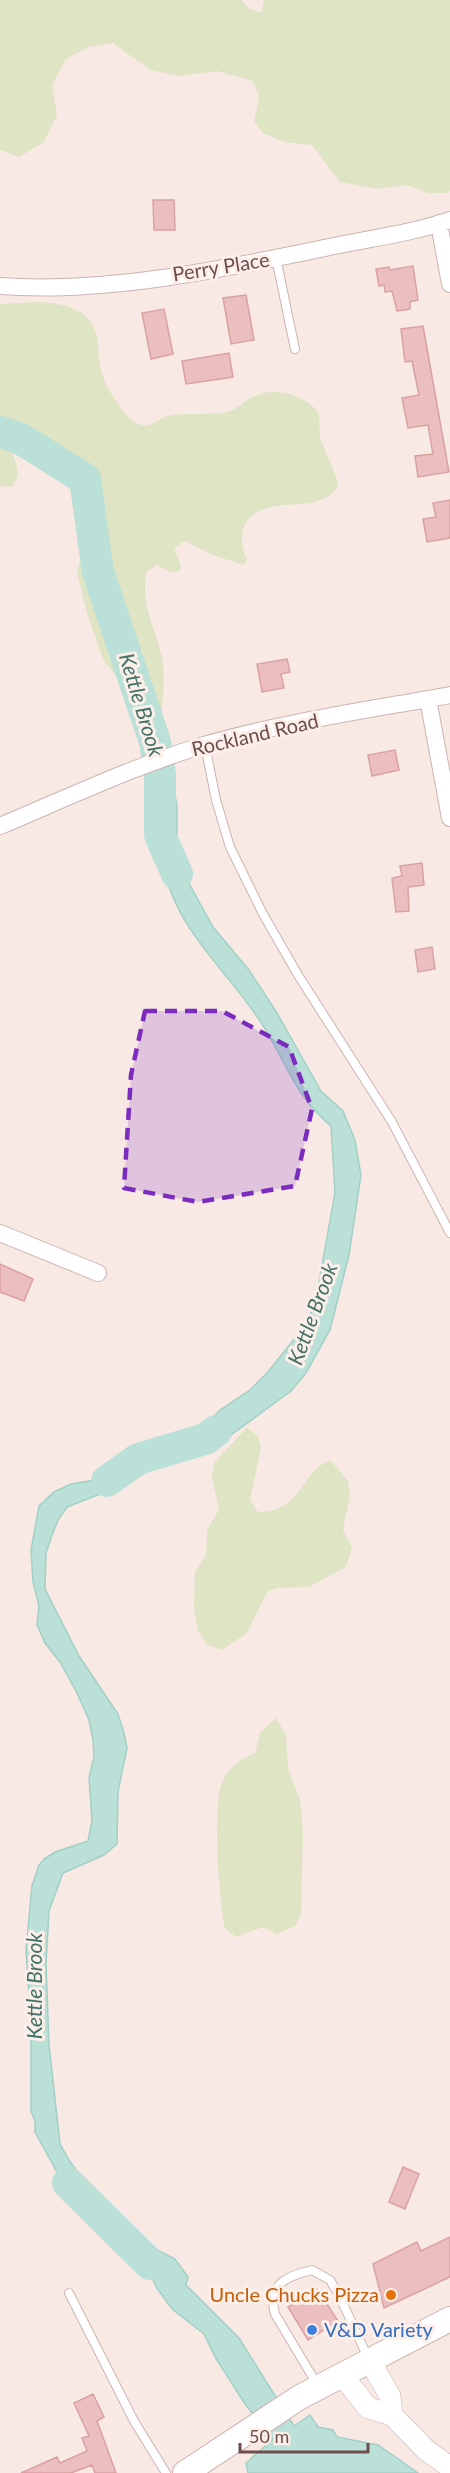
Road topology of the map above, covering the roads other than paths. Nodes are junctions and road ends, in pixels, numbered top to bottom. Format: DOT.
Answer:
graph roads {
  1 [pos="445,222"];
  2 [pos="276,258"];
  3 [pos="450,284"];
  4 [pos="0,286"];
  5 [pos="295,349"];
  6 [pos="450,695"];
  7 [pos="428,699"];
  8 [pos="205,745"];
  9 [pos="450,818"];
  10 [pos="0,826"];
  11 [pos="0,1233"];
  12 [pos="450,1233"];
  13 [pos="98,1273"];
  14 [pos="69,2293"];
  15 [pos="450,2319"];
  16 [pos="370,2361"];
  17 [pos="342,2375"];
  18 [pos="309,2392"];
  19 [pos="392,2415"];
  20 [pos="450,2467"];
  21 [pos="166,2473"];
  22 [pos="184,2473"];
  1 -- 2 [label="street, Perry Place"];
  1 -- 3 [label="street"];
  2 -- 4 [label="street, Perry Place"];
  2 -- 5 [label="lane"];
  6 -- 7 [label="street, Rockland Road"];
  7 -- 8 [label="street, Rockland Road"];
  7 -- 9 [label="street"];
  8 -- 10 [label="street, Rockland Road"];
  8 -- 12 [label="lane"];
  11 -- 13 [label="street"];
  14 -- 21 [label="lane"];
  15 -- 16 [label="main road"];
  16 -- 17 [label="main road"];
  16 -- 18 [label="lane"];
  16 -- 19 [label="street"];
  17 -- 18 [label="main road"];
  17 -- 19 [label="street"];
  18 -- 22 [label="main road"];
  19 -- 20 [label="street"];
}
